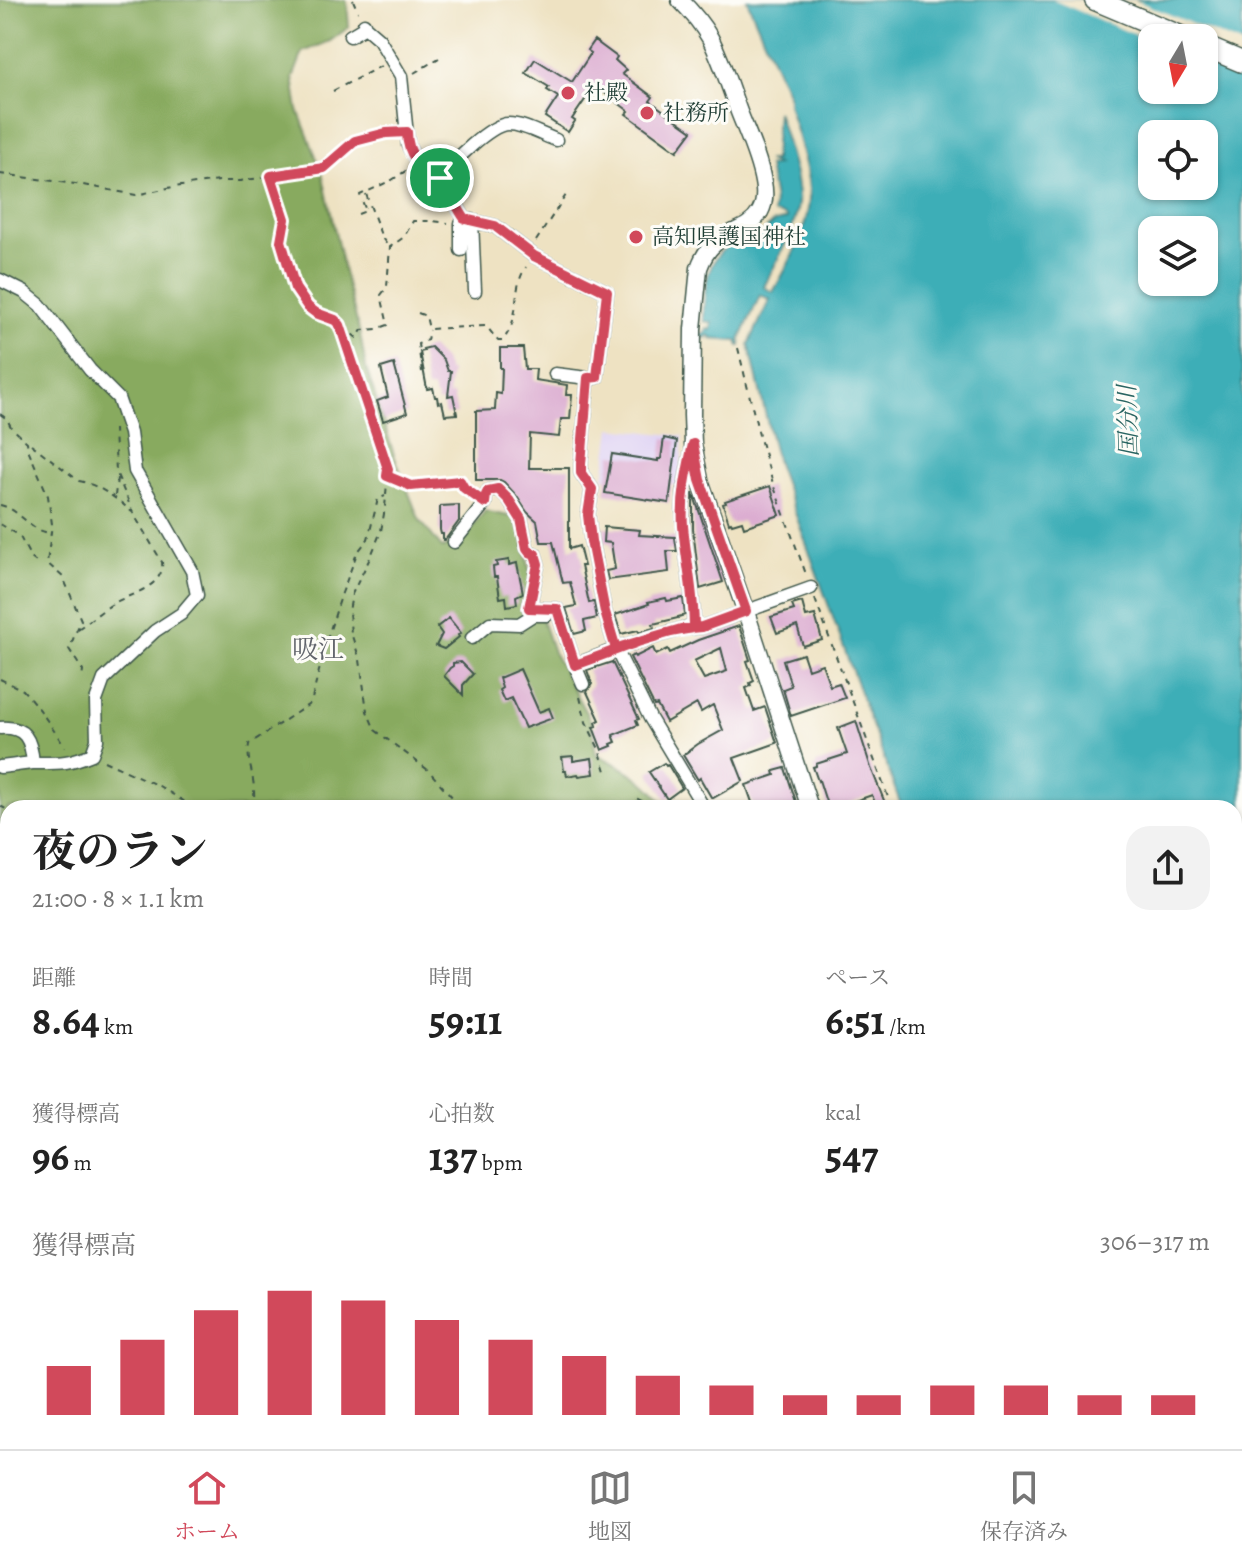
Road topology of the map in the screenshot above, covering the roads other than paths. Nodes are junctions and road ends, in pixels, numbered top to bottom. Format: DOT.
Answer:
graph roads {
  1 [pos="680,0"];
  2 [pos="1095,0"];
  3 [pos="1152,24"];
  4 [pos="350,36"];
  5 [pos="1218,52"];
  6 [pos="1242,62"];
  7 [pos="556,140"];
  8 [pos="440,178"];
  9 [pos="466,221"];
  10 [pos="461,250"];
  11 [pos="0,280"];
  12 [pos="475,291"];
  13 [pos="555,374"];
  14 [pos="588,378"];
  15 [pos="693,444"];
  16 [pos="454,542"];
  17 [pos="811,588"];
  18 [pos="746,611"];
  19 [pos="559,614"];
  20 [pos="694,628"];
  21 [pos="472,638"];
  22 [pos="616,649"];
  23 [pos="575,665"];
  24 [pos="580,688"];
  25 [pos="0,728"];
  26 [pos="33,763"];
  27 [pos="0,767"];
  28 [pos="699,800"];
  29 [pos="807,800"];
  1 -- 15 [label="street"];
  2 -- 3 [label="main road"];
  4 -- 8 [label="street"];
  5 -- 6 [label="main road"];
  7 -- 8 [label="street"];
  8 -- 9 [label="street"];
  9 -- 10 [label="street"];
  9 -- 12 [label="street"];
  9 -- 14 [label="street"];
  11 -- 26 [label="street"];
  13 -- 14 [label="street"];
  14 -- 22 [label="street"];
  15 -- 18 [label="street"];
  15 -- 20 [label="street"];
  16 -- 19 [label="street"];
  17 -- 18 [label="street"];
  18 -- 20 [label="street"];
  18 -- 29 [label="street"];
  19 -- 21 [label="street"];
  19 -- 23 [label="street"];
  20 -- 22 [label="street"];
  22 -- 23 [label="street"];
  22 -- 28 [label="street"];
  23 -- 24 [label="street"];
  25 -- 26 [label="street"];
  26 -- 27 [label="street"];
}
